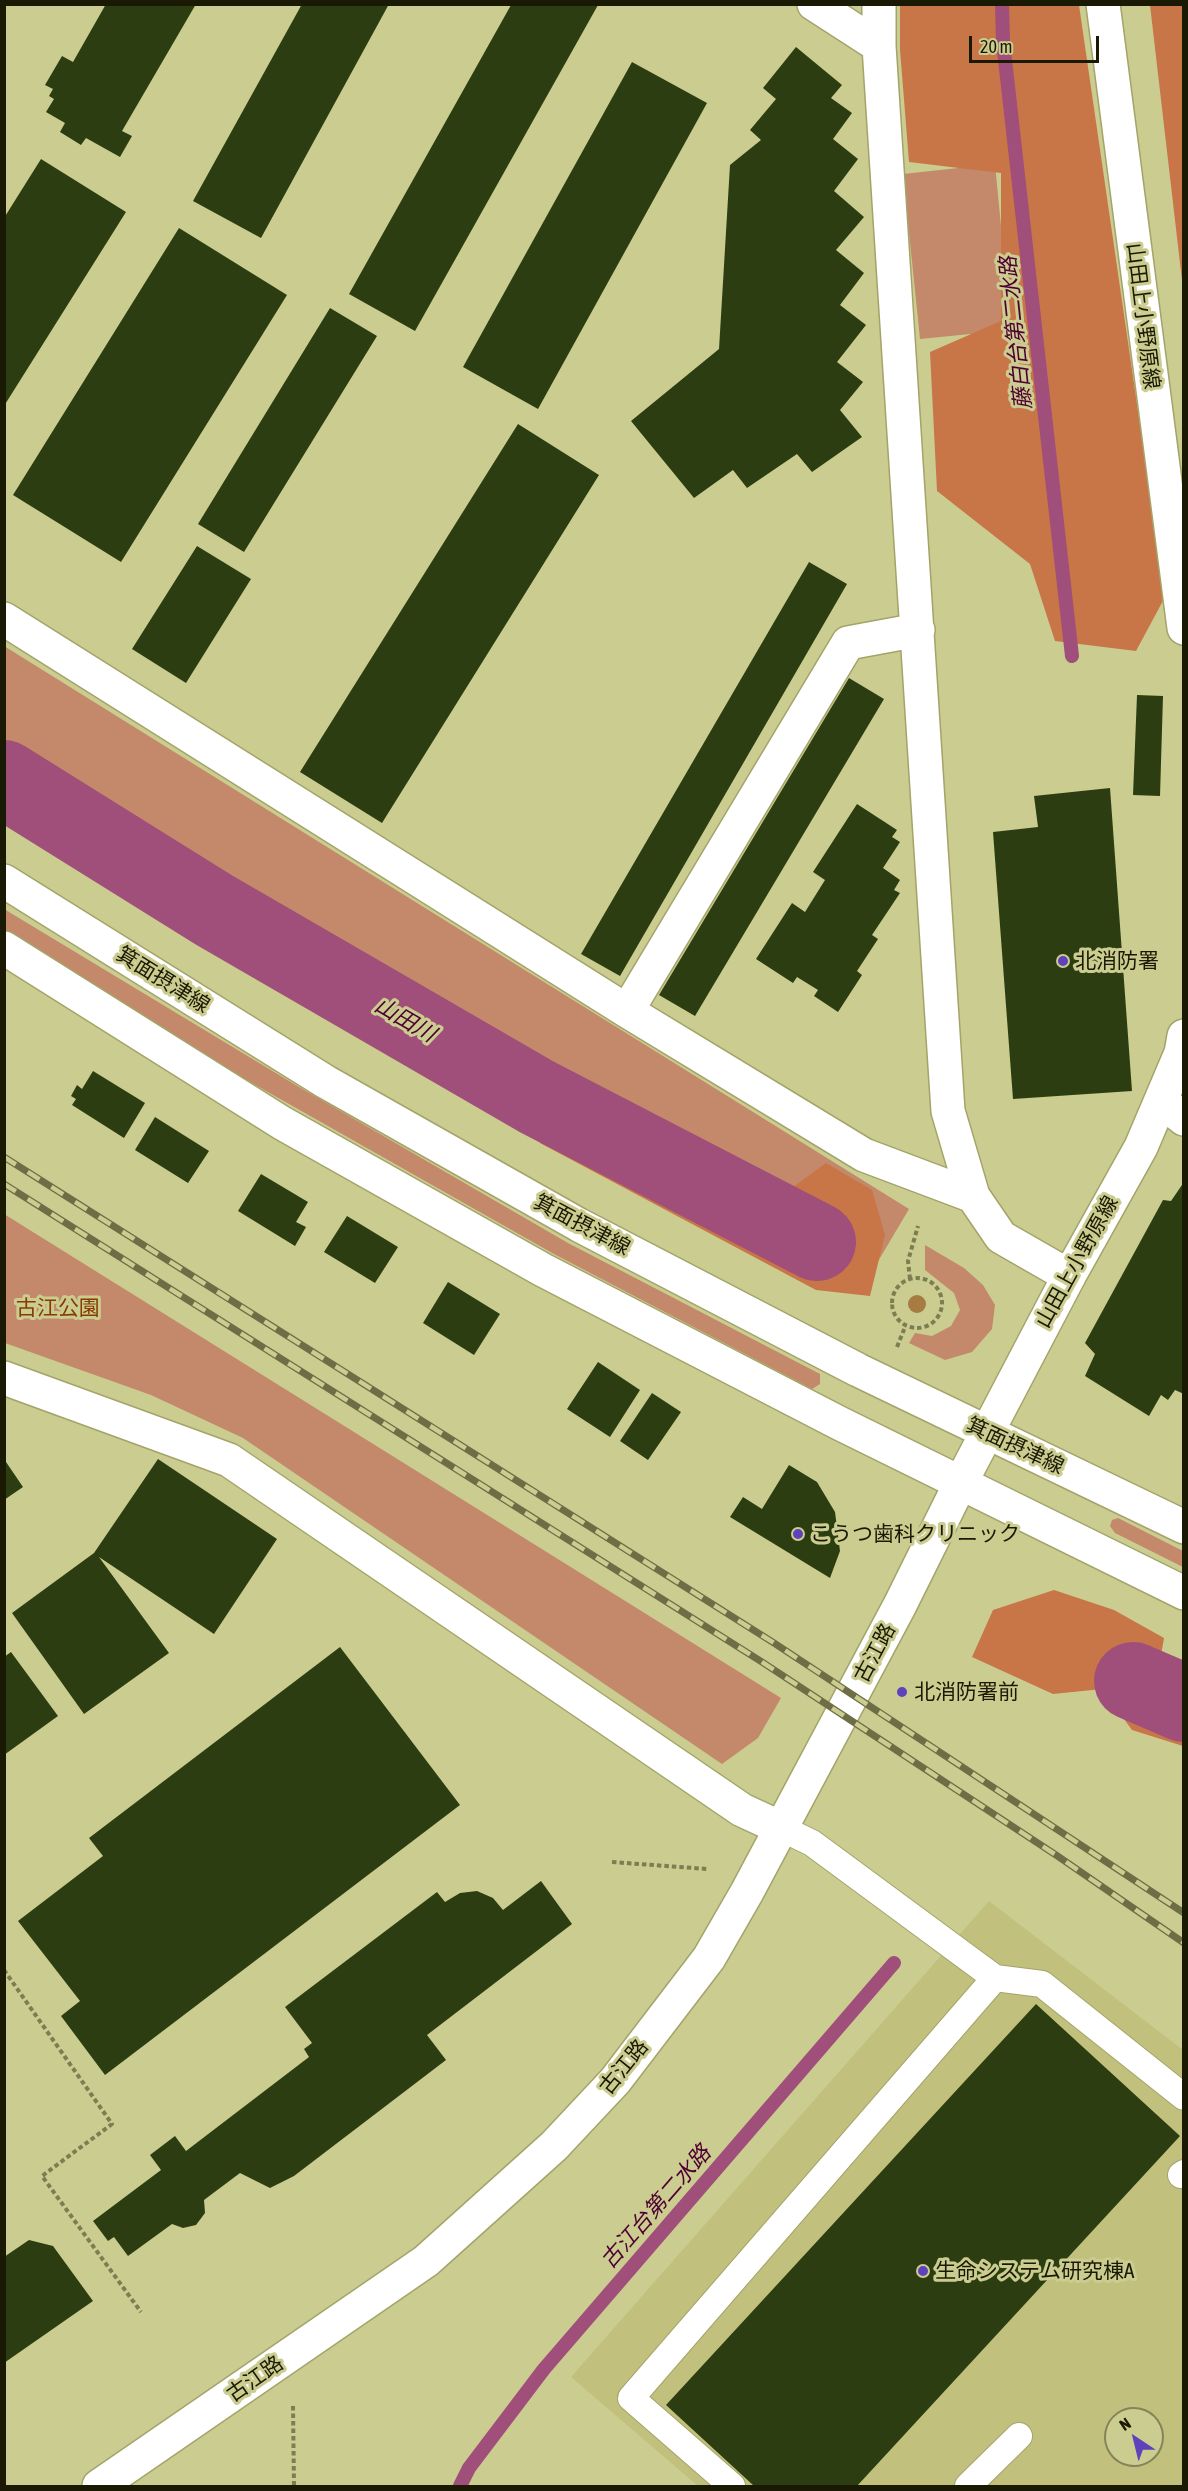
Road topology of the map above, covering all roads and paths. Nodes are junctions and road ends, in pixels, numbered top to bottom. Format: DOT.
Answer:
graph roads {
  1 [pos="814,4"];
  2 [pos="879,4"];
  3 [pos="1103,4"];
  4 [pos="879,46"];
  5 [pos="4,619"];
  6 [pos="1184,628"];
  7 [pos="918,630"];
  8 [pos="4,881"];
  9 [pos="4,948"];
  10 [pos="627,1011"];
  11 [pos="1184,1036"];
  12 [pos="1172,1110"];
  13 [pos="973,1196"];
  14 [pos="918,1226"];
  15 [pos="1069,1276"];
  16 [pos="910,1280"];
  17 [pos="905,1327"];
  18 [pos="896,1350"];
  19 [pos="4,1378"];
  20 [pos="987,1432"];
  21 [pos="960,1484"];
  22 [pos="1184,1527"];
  23 [pos="1184,1593"];
  24 [pos="781,1828"];
  25 [pos="612,1862"];
  26 [pos="707,1869"];
  27 [pos="4,1970"];
  28 [pos="995,1978"];
  29 [pos="1184,2097"];
  30 [pos="141,2312"];
  31 [pos="293,2406"];
  32 [pos="1019,2436"];
  33 [pos="99,2487"];
  34 [pos="294,2487"];
  35 [pos="732,2487"];
  36 [pos="968,2487"];
  1 -- 4 [label="street"];
  2 -- 4 [label="street"];
  3 -- 6 [label="street, 山田上小野原線"];
  4 -- 7 [label="street"];
  5 -- 10 [label="street"];
  7 -- 10 [label="street"];
  7 -- 13 [label="street"];
  8 -- 20 [label="street, 箕面摂津線"];
  9 -- 21 [label="street"];
  10 -- 13 [label="street"];
  11 -- 12 [label="street, 山田上小野原線"];
  12 -- 15 [label="street, 山田上小野原線"];
  13 -- 15 [label="street"];
  14 -- 16 [label="path"];
  15 -- 20 [label="street, 山田上小野原線"];
  16 -- 17 [label="path"];
  16 -- 17 [label="path"];
  17 -- 18 [label="path"];
  19 -- 24 [label="street"];
  20 -- 21 [label="street, 山田上小野原線"];
  20 -- 22 [label="street, 箕面摂津線"];
  21 -- 23 [label="street"];
  21 -- 24 [label="street, 古江路"];
  24 -- 28 [label="lane"];
  24 -- 33 [label="street, 古江路"];
  25 -- 26 [label="path"];
  27 -- 30 [label="path"];
  28 -- 29 [label="lane"];
  28 -- 35 [label="lane"];
  31 -- 34 [label="path"];
  32 -- 36 [label="lane"];
}
